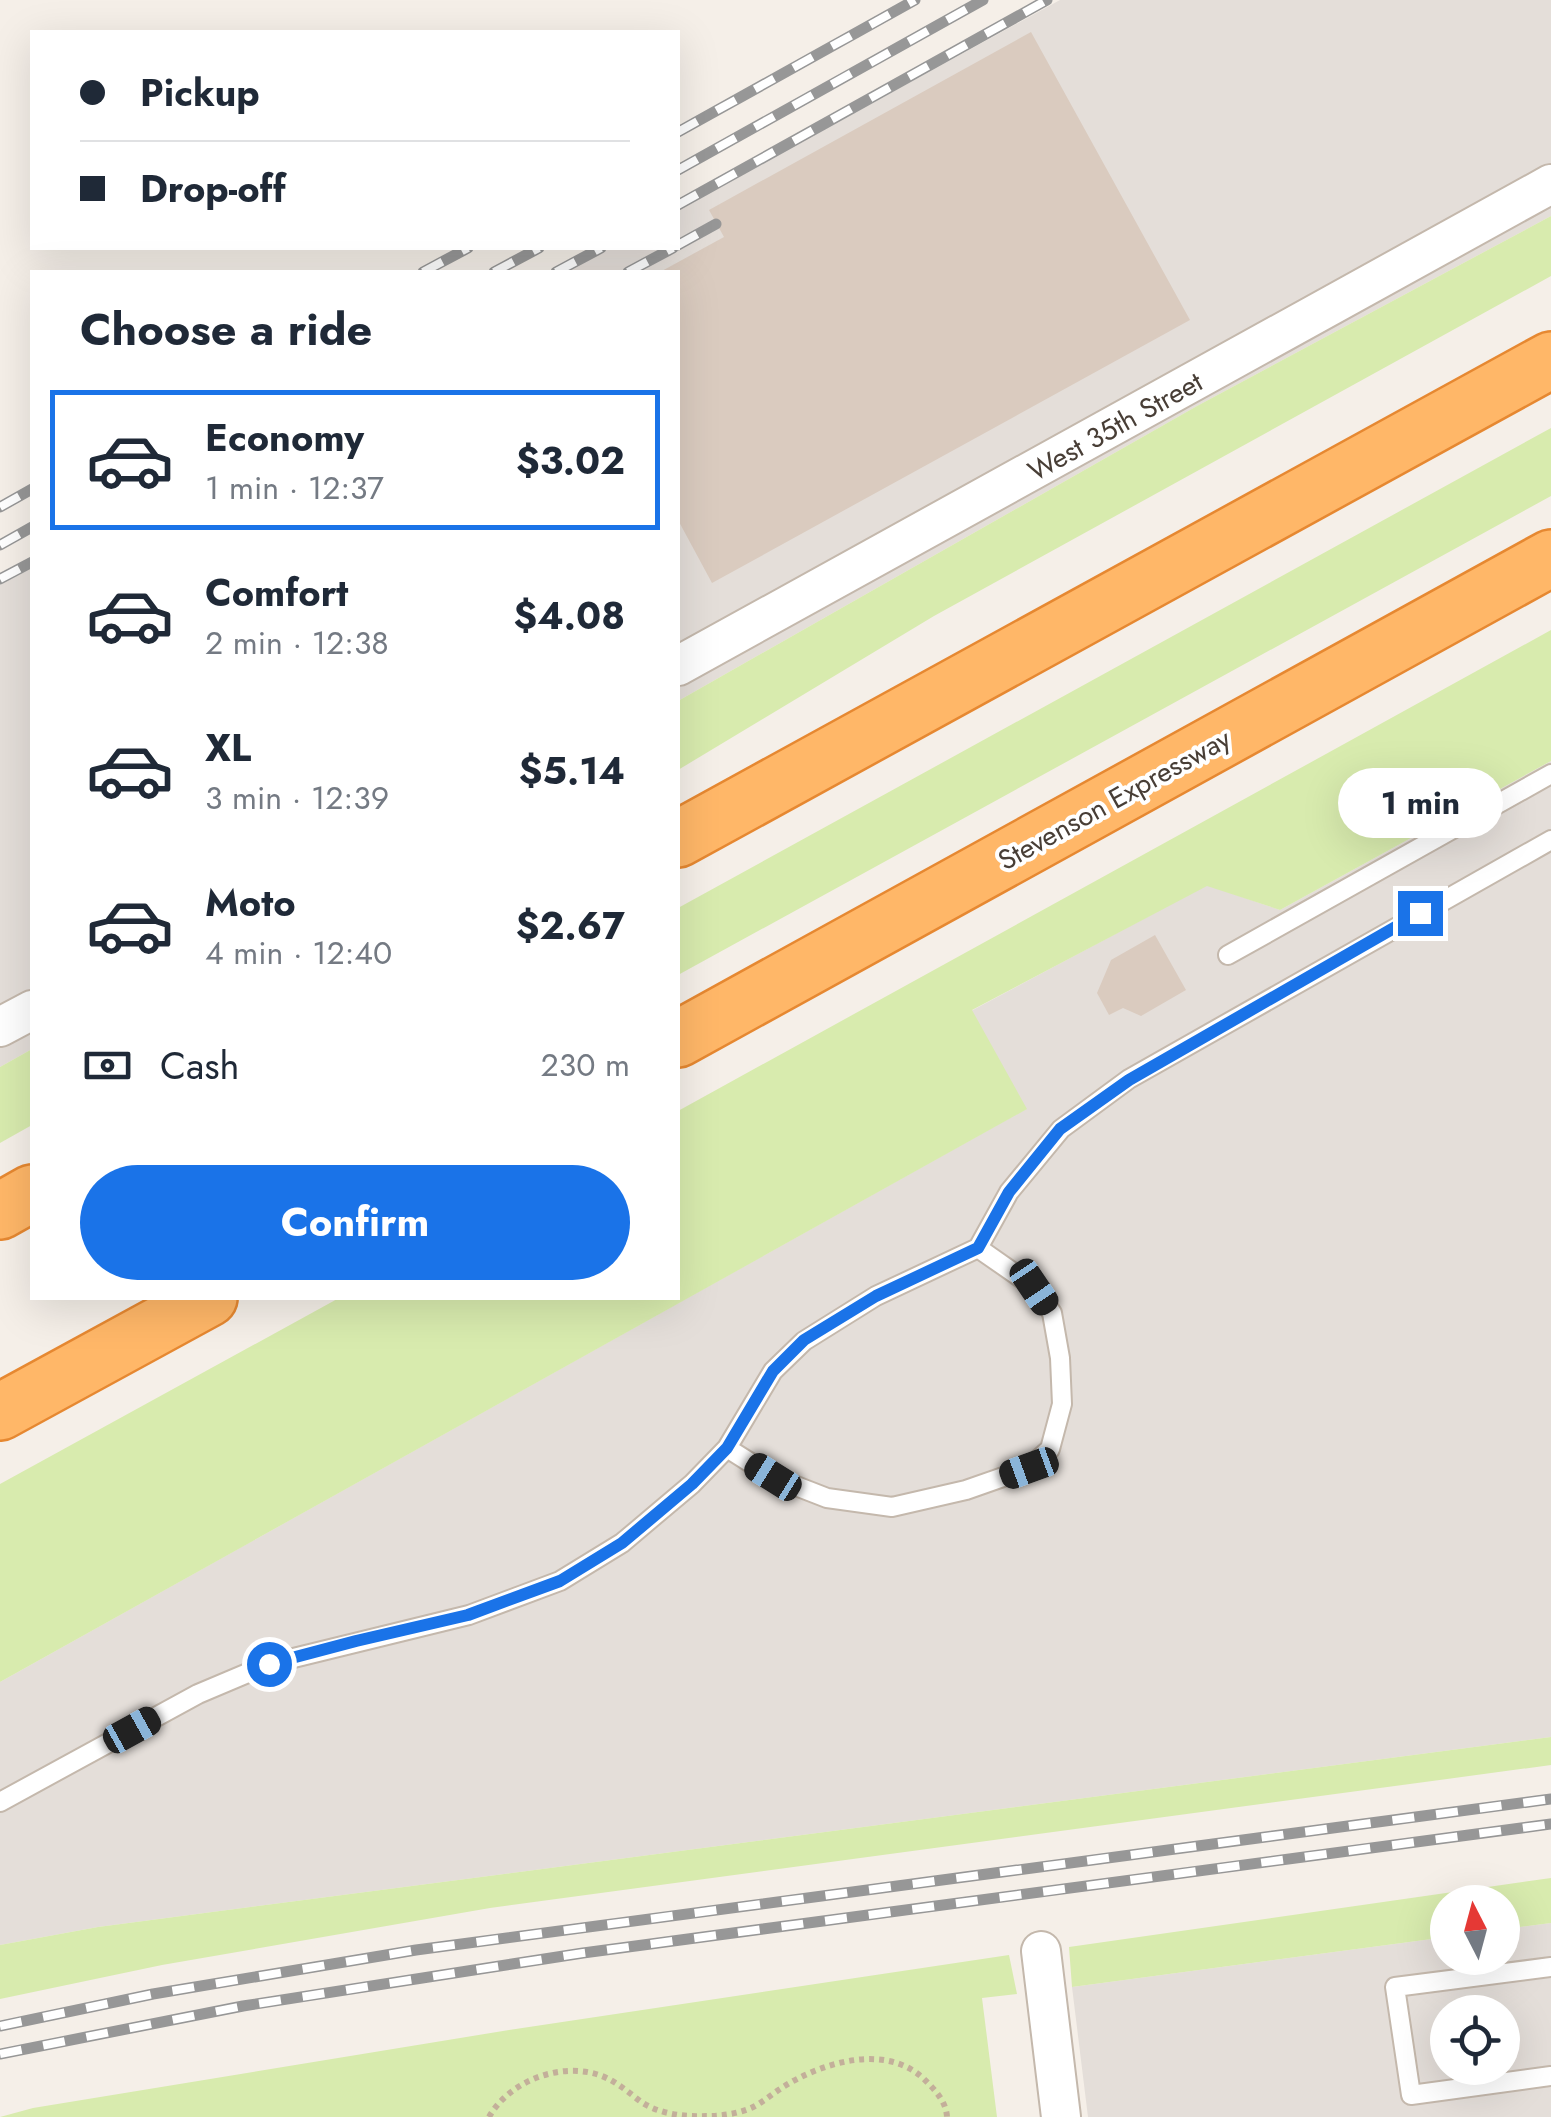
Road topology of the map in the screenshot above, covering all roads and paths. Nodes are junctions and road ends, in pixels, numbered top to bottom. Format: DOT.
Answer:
graph roads {
  1 [pos="1551,184"];
  2 [pos="1551,360"];
  3 [pos="1551,558"];
  4 [pos="680,665"];
  5 [pos="1551,774"];
  6 [pos="680,837"];
  7 [pos="1551,840"];
  8 [pos="1228,956"];
  9 [pos="30,1011"];
  10 [pos="0,1028"];
  11 [pos="680,1039"];
  12 [pos="30,1194"];
  13 [pos="0,1211"];
  14 [pos="978,1248"];
  15 [pos="205,1300"];
  16 [pos="0,1412"];
  17 [pos="727,1448"];
  18 [pos="0,1802"];
  19 [pos="1042,1951"];
  20 [pos="1551,1967"];
  21 [pos="1551,2076"];
  22 [pos="489,2117"];
  23 [pos="947,2117"];
  24 [pos="1062,2117"];
  1 -- 4 [label="street, West 35th Street"];
  2 -- 6 [label="highway"];
  3 -- 11 [label="highway, Stevenson Expressway"];
  5 -- 8 [label="lane"];
  7 -- 14 [label="lane"];
  9 -- 10 [label="street"];
  12 -- 13 [label="highway"];
  14 -- 17 [label="lane"];
  14 -- 17 [label="lane"];
  15 -- 16 [label="highway"];
  17 -- 18 [label="lane"];
  19 -- 24 [label="street"];
  20 -- 21 [label="lane"];
  22 -- 23 [label="path"];
}
